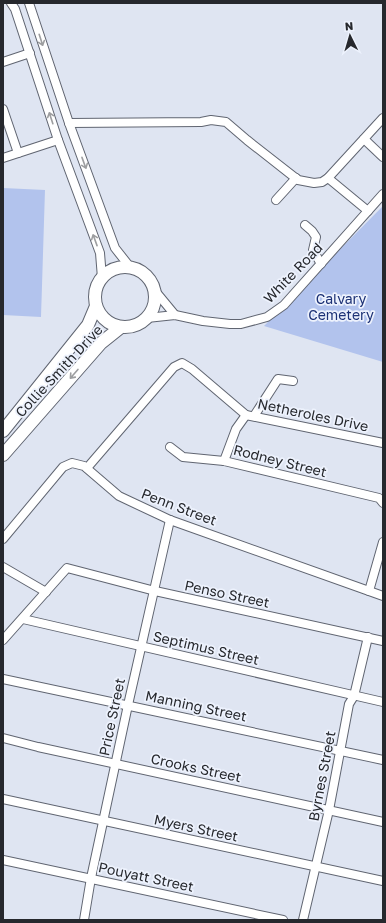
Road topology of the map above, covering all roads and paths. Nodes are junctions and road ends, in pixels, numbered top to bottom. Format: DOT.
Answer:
graph roads {
  1 [pos="11,3"];
  2 [pos="28,3"];
  3 [pos="30,53"];
  4 [pos="3,62"];
  5 [pos="3,109"];
  6 [pos="383,118"];
  7 [pos="69,123"];
  8 [pos="364,139"];
  9 [pos="58,140"];
  10 [pos="18,153"];
  11 [pos="383,157"];
  12 [pos="3,158"];
  13 [pos="296,178"];
  14 [pos="328,178"];
  15 [pos="383,194"];
  16 [pos="276,200"];
  17 [pos="368,211"];
  18 [pos="305,225"];
  19 [pos="321,264"];
  20 [pos="130,267"];
  21 [pos="102,278"];
  22 [pos="156,292"];
  23 [pos="96,306"];
  24 [pos="175,315"];
  25 [pos="147,318"];
  26 [pos="122,327"];
  27 [pos="293,380"];
  28 [pos="250,415"];
  29 [pos="3,431"];
  30 [pos="383,444"];
  31 [pos="170,448"];
  32 [pos="3,455"];
  33 [pos="224,461"];
  34 [pos="87,468"];
  35 [pos="383,502"];
  36 [pos="170,520"];
  37 [pos="3,539"];
  38 [pos="383,542"];
  39 [pos="3,567"];
  40 [pos="155,591"];
  41 [pos="46,592"];
  42 [pos="369,592"];
  43 [pos="383,596"];
  44 [pos="23,619"];
  45 [pos="368,637"];
  46 [pos="3,640"];
  47 [pos="383,641"];
  48 [pos="141,646"];
  49 [pos="3,678"];
  50 [pos="354,696"];
  51 [pos="383,702"];
  52 [pos="128,705"];
  53 [pos="3,738"];
  54 [pos="340,751"];
  55 [pos="383,760"];
  56 [pos="116,763"];
  57 [pos="3,799"];
  58 [pos="329,810"];
  59 [pos="104,822"];
  60 [pos="383,822"];
  61 [pos="3,860"];
  62 [pos="316,866"];
  63 [pos="91,878"];
  64 [pos="383,881"];
  65 [pos="84,920"];
  66 [pos="283,920"];
  67 [pos="303,920"];
  1 -- 3 [label="street"];
  2 -- 7 [label="street, one-way"];
  3 -- 4 [label="street"];
  9 -- 3 [label="street, one-way"];
  5 -- 10 [label="street"];
  6 -- 8 [label="street"];
  7 -- 13 [label="street"];
  7 -- 20 [label="street, one-way"];
  8 -- 11 [label="street"];
  8 -- 14 [label="street"];
  9 -- 10 [label="street"];
  21 -- 9 [label="street, one-way"];
  10 -- 12 [label="street"];
  13 -- 14 [label="street"];
  13 -- 16 [label="street"];
  14 -- 17 [label="street"];
  15 -- 17 [label="street, White Road"];
  17 -- 19 [label="street, White Road"];
  18 -- 19 [label="street"];
  19 -- 24 [label="street, White Road"];
  20 -- 21 [label="street"];
  20 -- 22 [label="street"];
  21 -- 23 [label="street"];
  22 -- 24 [label="street"];
  22 -- 25 [label="street"];
  23 -- 26 [label="street"];
  23 -- 29 [label="street, Collie Smith Drive"];
  24 -- 25 [label="street, White Road"];
  25 -- 26 [label="street"];
  26 -- 32 [label="street, Collie Smith Drive, one-way"];
  27 -- 28 [label="street"];
  28 -- 30 [label="street, Netheroles Drive"];
  28 -- 33 [label="street"];
  28 -- 34 [label="street, Netheroles Drive"];
  31 -- 33 [label="street, Rodney Street"];
  33 -- 35 [label="street, Rodney Street"];
  34 -- 36 [label="street, Penn Street"];
  34 -- 37 [label="street"];
  36 -- 40 [label="street, Price Street"];
  36 -- 42 [label="street, Penn Street"];
  38 -- 42 [label="street"];
  39 -- 41 [label="street"];
  40 -- 41 [label="street, Penso Street"];
  40 -- 45 [label="street, Penso Street"];
  40 -- 48 [label="street, Price Street"];
  41 -- 44 [label="street"];
  42 -- 43 [label="street, Penn Street"];
  44 -- 46 [label="street"];
  44 -- 48 [label="street, Septimus Street"];
  45 -- 47 [label="street, Penso Street"];
  45 -- 50 [label="street, Byrnes Street"];
  48 -- 50 [label="street, Septimus Street"];
  48 -- 52 [label="street, Price Street"];
  49 -- 52 [label="street, Manning Street"];
  50 -- 51 [label="street, Septimus Street"];
  50 -- 54 [label="street, Byrnes Street"];
  52 -- 54 [label="street, Manning Street"];
  52 -- 56 [label="street, Price Street"];
  53 -- 56 [label="street, Crooks Street"];
  54 -- 55 [label="street, Manning Street"];
  54 -- 58 [label="street, Byrnes Street"];
  56 -- 58 [label="street, Crooks Street"];
  56 -- 59 [label="street, Price Street"];
  57 -- 59 [label="street, Myers Street"];
  58 -- 60 [label="street, Crooks Street"];
  58 -- 62 [label="street, Byrnes Street"];
  59 -- 62 [label="street, Myers Street"];
  59 -- 63 [label="street, Price Street"];
  61 -- 63 [label="street, Pouyatt Street"];
  62 -- 64 [label="street, Myers Street"];
  62 -- 67 [label="street, Byrnes Street"];
  63 -- 65 [label="street, Price Street"];
  63 -- 66 [label="street, Pouyatt Street"];
}
